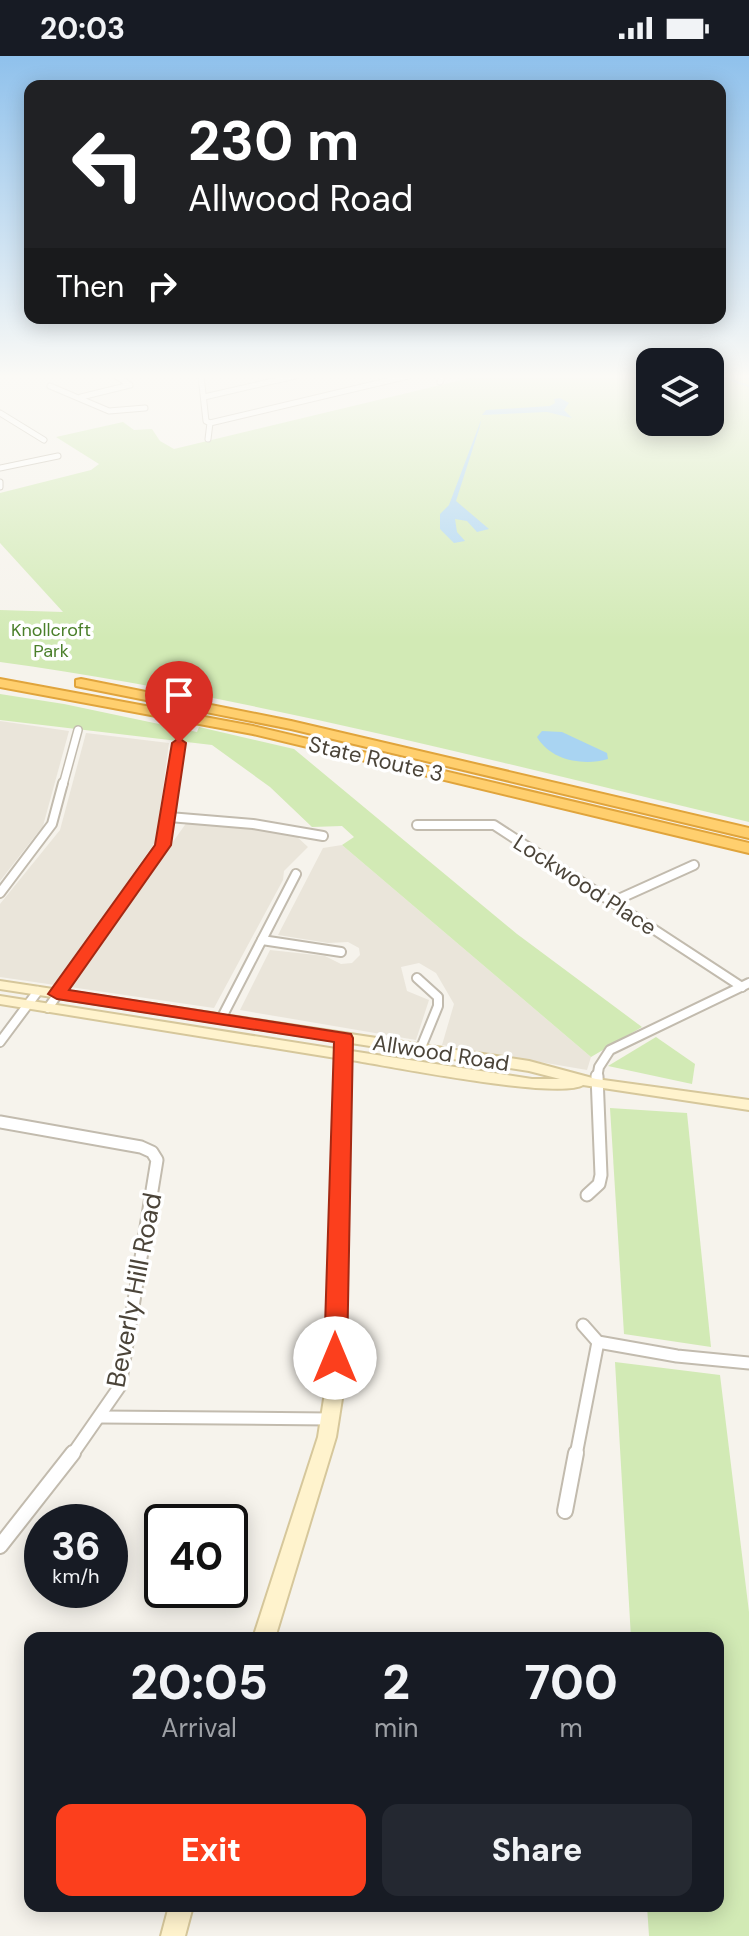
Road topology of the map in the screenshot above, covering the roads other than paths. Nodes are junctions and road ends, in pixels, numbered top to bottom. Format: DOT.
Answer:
graph roads {
  1 [pos="0,670"];
  2 [pos="0,683"];
  3 [pos="78,730"];
  4 [pos="179,743"];
  5 [pos="169,817"];
  6 [pos="417,825"];
  7 [pos="749,830"];
  8 [pos="323,836"];
  9 [pos="749,848"];
  10 [pos="694,865"];
  11 [pos="296,874"];
  12 [pos="0,893"];
  13 [pos="612,902"];
  14 [pos="262,940"];
  15 [pos="341,952"];
  16 [pos="417,978"];
  17 [pos="0,985"];
  18 [pos="746,985"];
  19 [pos="38,991"];
  20 [pos="57,994"];
  21 [pos="0,1000"];
  22 [pos="27,1004"];
  23 [pos="48,1008"];
  24 [pos="221,1019"];
  25 [pos="0,1042"];
  26 [pos="344,1046"];
  27 [pos="420,1050"];
  28 [pos="596,1084"];
  29 [pos="749,1105"];
  30 [pos="0,1122"];
  31 [pos="587,1195"];
  32 [pos="583,1325"];
  33 [pos="598,1342"];
  34 [pos="749,1363"];
  35 [pos="101,1417"];
  36 [pos="331,1419"];
  37 [pos="565,1511"];
  38 [pos="0,1546"];
  39 [pos="266,1632"];
  40 [pos="179,1912"];
  41 [pos="173,1936"];
  1 -- 7 [label="highway, State Route 3"];
  2 -- 9 [label="highway, State Route 3"];
  3 -- 12 [label="street"];
  4 -- 5 [label="street"];
  5 -- 8 [label="street"];
  5 -- 20 [label="street"];
  6 -- 13 [label="street, Lockwood Place"];
  10 -- 13 [label="street"];
  11 -- 14 [label="street"];
  13 -- 18 [label="street, Lockwood Place"];
  14 -- 15 [label="street"];
  14 -- 24 [label="street"];
  16 -- 27 [label="street"];
  17 -- 19 [label="main road, Allwood Road"];
  18 -- 28 [label="street"];
  19 -- 20 [label="main road, Allwood Road"];
  19 -- 22 [label="street"];
  20 -- 23 [label="street"];
  20 -- 24 [label="main road, Allwood Road"];
  21 -- 22 [label="main road, Allwood Road"];
  22 -- 23 [label="main road, Allwood Road"];
  22 -- 25 [label="street"];
  23 -- 26 [label="main road, Allwood Road"];
  24 -- 26 [label="main road, Allwood Road"];
  26 -- 27 [label="main road, Allwood Road"];
  26 -- 28 [label="main road, Allwood Road"];
  26 -- 36 [label="main road"];
  27 -- 28 [label="main road, Allwood Road"];
  28 -- 29 [label="main road, Allwood Road"];
  28 -- 31 [label="street"];
  30 -- 35 [label="street, Beverly Hill Road"];
  32 -- 33 [label="street"];
  33 -- 34 [label="street"];
  33 -- 37 [label="street"];
  35 -- 36 [label="street"];
  35 -- 38 [label="street, Beverly Hill Road"];
  36 -- 39 [label="main road"];
  40 -- 41 [label="main road"];
}
